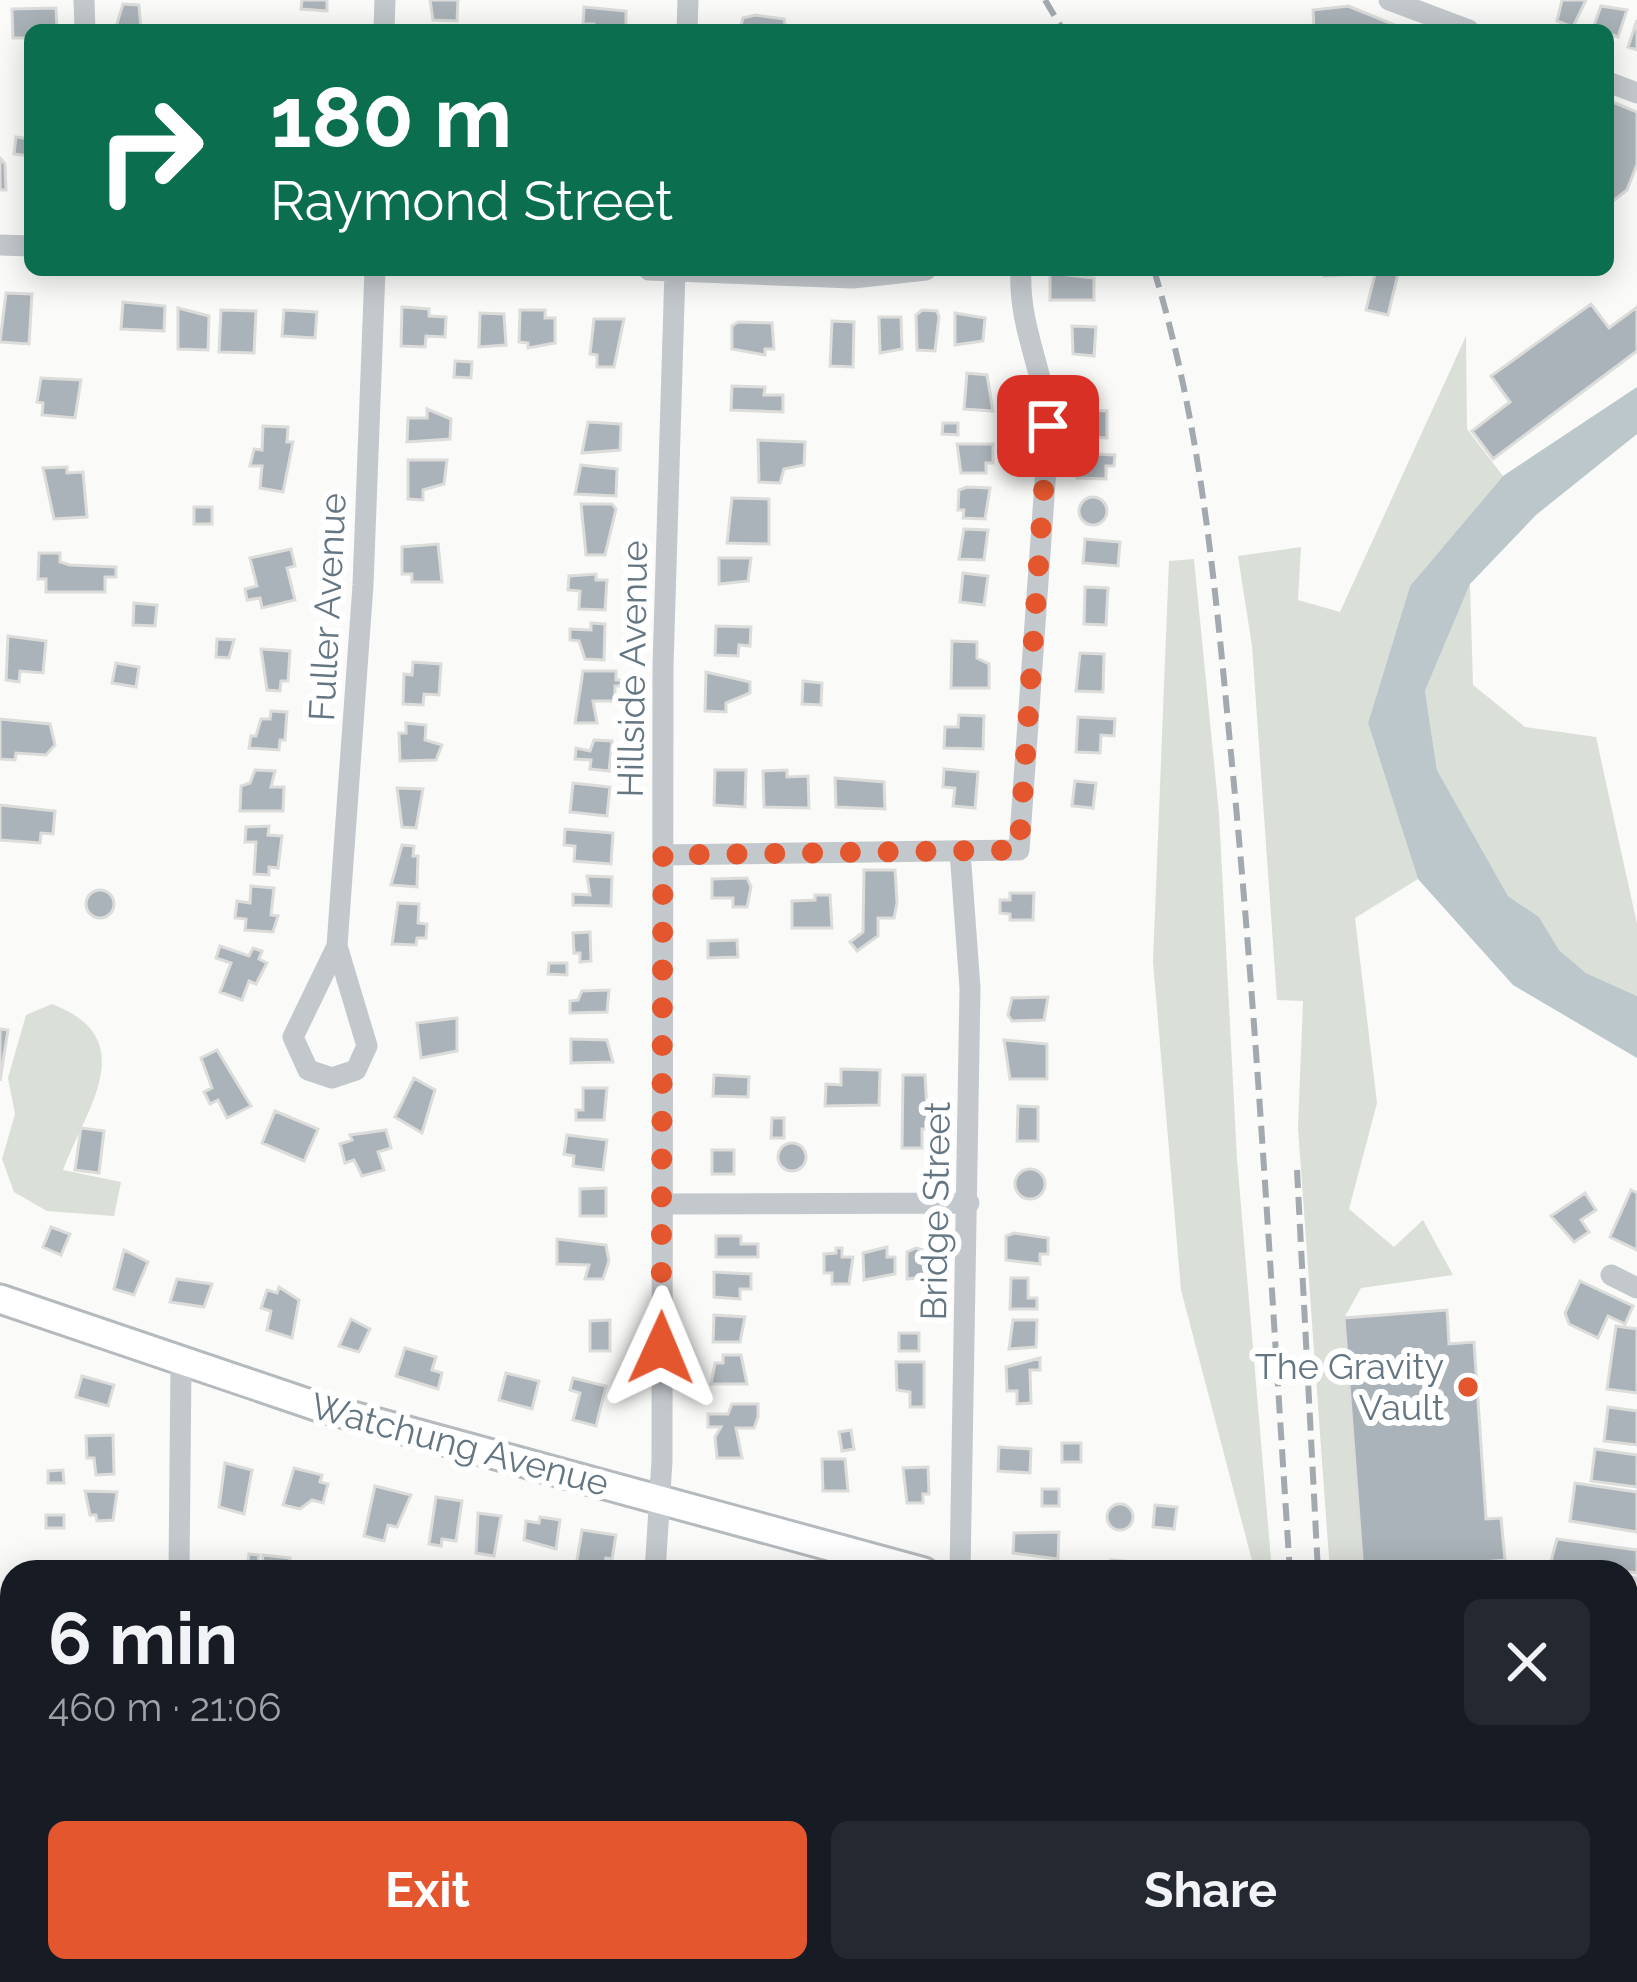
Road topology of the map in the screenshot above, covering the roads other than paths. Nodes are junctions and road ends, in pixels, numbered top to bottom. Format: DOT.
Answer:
graph roads {
  1 [pos="1388,0"];
  2 [pos="1452,24"];
  3 [pos="375,276"];
  4 [pos="675,276"];
  5 [pos="808,276"];
  6 [pos="871,276"];
  7 [pos="1021,276"];
  8 [pos="960,851"];
  9 [pos="663,855"];
  10 [pos="338,946"];
  11 [pos="969,1203"];
  12 [pos="663,1204"];
  13 [pos="1611,1276"];
  14 [pos="1637,1288"];
  15 [pos="0,1299"];
  16 [pos="181,1363"];
  17 [pos="659,1498"];
  18 [pos="179,1560"];
  19 [pos="656,1560"];
  20 [pos="882,1560"];
  21 [pos="960,1560"];
  1 -- 2 [label="street"];
  3 -- 10 [label="street, Fuller Avenue"];
  4 -- 9 [label="street, Hillside Avenue"];
  5 -- 6 [label="street"];
  7 -- 8 [label="street"];
  8 -- 9 [label="street"];
  8 -- 11 [label="street, Bridge Street"];
  9 -- 12 [label="street, Hillside Avenue"];
  10 -- 10 [label="street, Fuller Avenue"];
  11 -- 12 [label="street"];
  11 -- 21 [label="street, Bridge Street"];
  12 -- 17 [label="street, Hillside Avenue"];
  13 -- 14 [label="street"];
  15 -- 16 [label="main road, Watchung Avenue"];
  16 -- 17 [label="main road, Watchung Avenue"];
  16 -- 18 [label="street"];
  17 -- 19 [label="street, Hillside Avenue"];
  17 -- 20 [label="main road, Watchung Avenue"];
}
